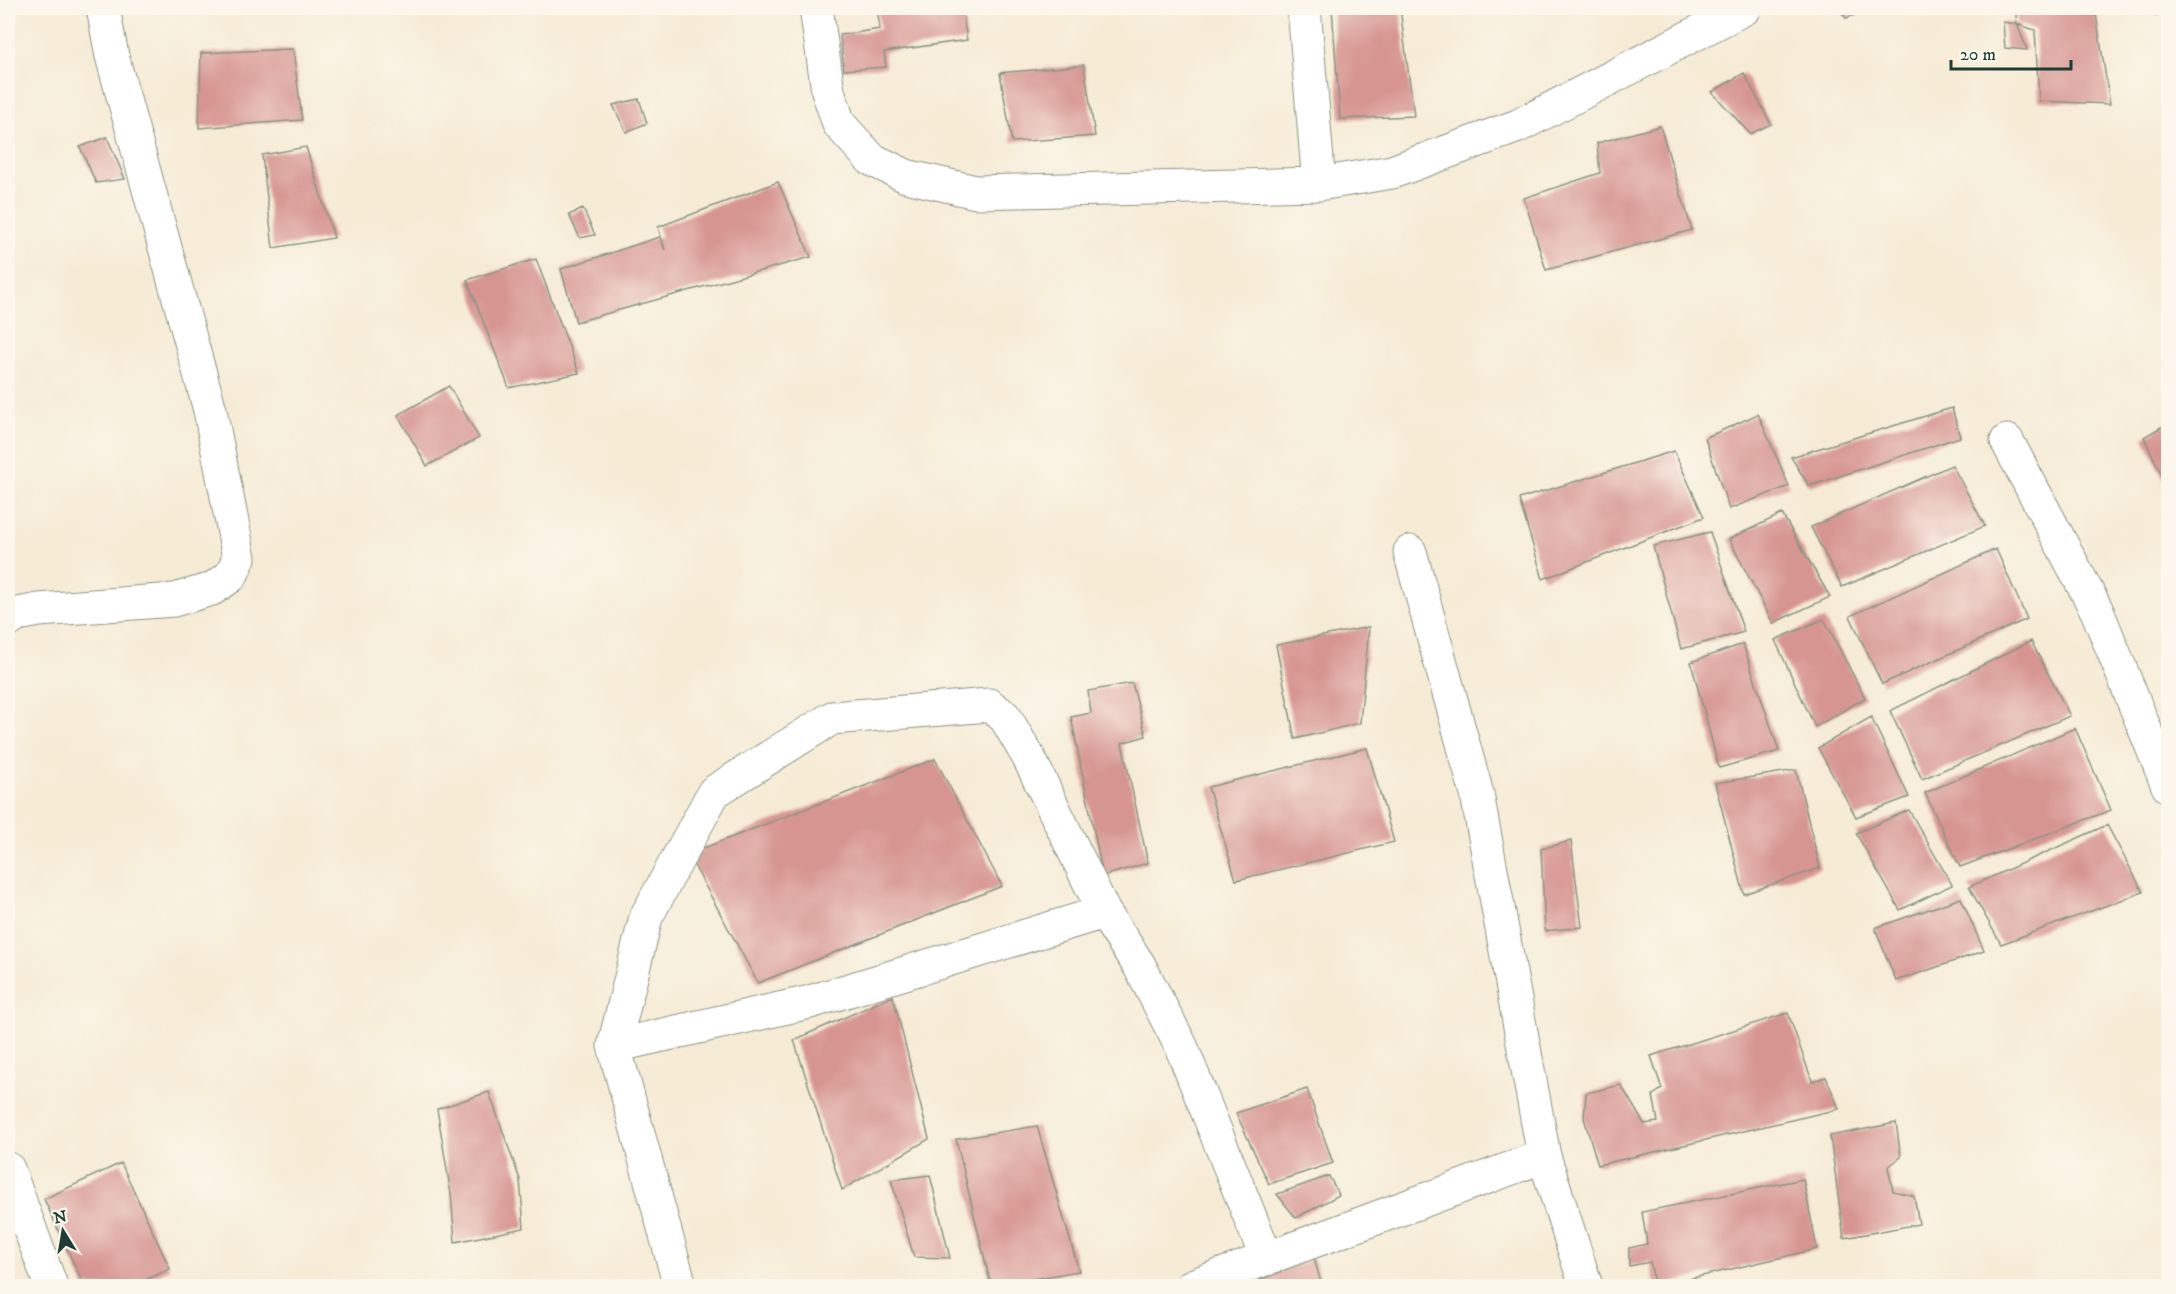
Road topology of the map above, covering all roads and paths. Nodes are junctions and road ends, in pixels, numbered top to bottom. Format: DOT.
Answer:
graph roads {
  1 [pos="103,8"];
  2 [pos="816,8"];
  3 [pos="1304,8"];
  4 [pos="1745,8"];
  5 [pos="1319,184"];
  6 [pos="2007,441"];
  7 [pos="1410,552"];
  8 [pos="8,621"];
  9 [pos="2169,786"];
  10 [pos="1104,912"];
  11 [pos="614,1046"];
  12 [pos="1544,1156"];
  13 [pos="8,1169"];
  14 [pos="1267,1259"];
  15 [pos="51,1287"];
  16 [pos="680,1287"];
  17 [pos="1192,1287"];
  18 [pos="1586,1287"];
  1 -- 8 [label="street"];
  2 -- 5 [label="street"];
  3 -- 5 [label="street"];
  4 -- 5 [label="street"];
  6 -- 9 [label="street"];
  7 -- 12 [label="street"];
  10 -- 11 [label="street"];
  10 -- 11 [label="street"];
  10 -- 14 [label="street"];
  11 -- 16 [label="street"];
  12 -- 14 [label="street"];
  12 -- 18 [label="street"];
  13 -- 15 [label="street"];
  14 -- 17 [label="street"];
}
